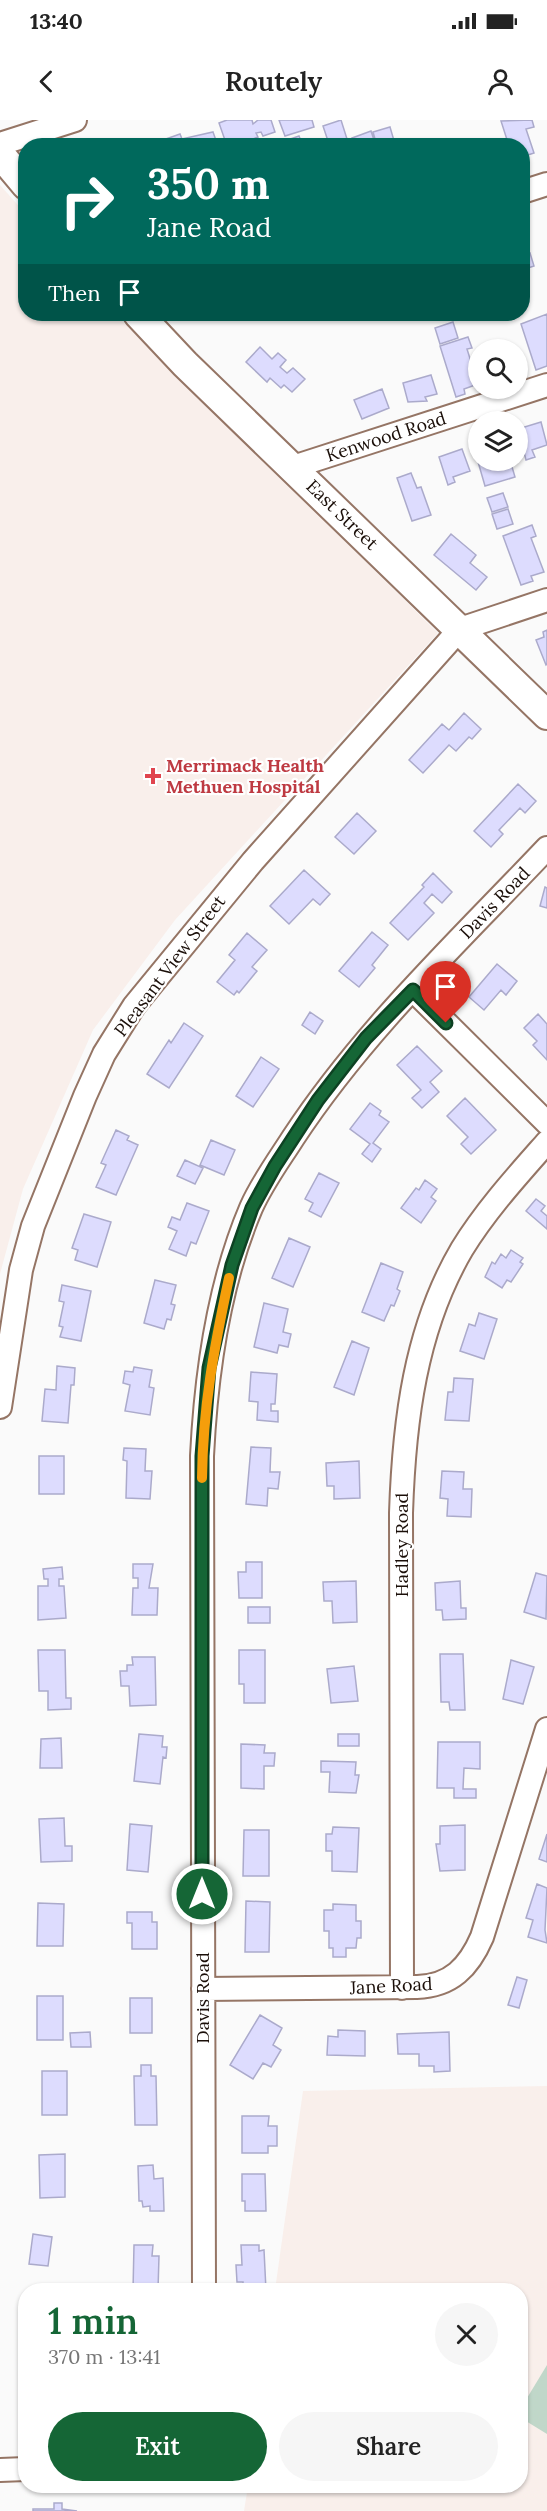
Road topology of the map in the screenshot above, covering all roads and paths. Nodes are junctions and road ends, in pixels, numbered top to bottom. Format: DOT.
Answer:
graph roads {
  1 [pos="68,121"];
  2 [pos="0,144"];
  3 [pos="0,154"];
  4 [pos="18,175"];
  5 [pos="547,184"];
  6 [pos="530,189"];
  7 [pos="145,321"];
  8 [pos="547,385"];
  9 [pos="293,467"];
  10 [pos="547,600"];
  11 [pos="460,628"];
  12 [pos="547,715"];
  13 [pos="547,848"];
  14 [pos="413,990"];
  15 [pos="547,1123"];
  16 [pos="547,1142"];
  17 [pos="0,1407"];
  18 [pos="547,1729"];
  19 [pos="402,1988"];
  20 [pos="203,1989"];
  21 [pos="204,2283"];
  22 [pos="18,2469"];
  23 [pos="0,2470"];
  1 -- 2 [label="street"];
  3 -- 4 [label="main road"];
  5 -- 6 [label="street"];
  7 -- 9 [label="main road, East Street"];
  8 -- 9 [label="street, Kenwood Road"];
  9 -- 11 [label="main road, East Street"];
  10 -- 11 [label="street"];
  11 -- 12 [label="main road, East Street"];
  11 -- 17 [label="street, Pleasant View Street"];
  13 -- 14 [label="street, Davis Road"];
  14 -- 15 [label="street"];
  14 -- 20 [label="street, Davis Road"];
  16 -- 19 [label="street, Hadley Road"];
  18 -- 19 [label="street, Jane Road"];
  19 -- 20 [label="street, Jane Road"];
  20 -- 21 [label="street, Davis Road"];
  22 -- 23 [label="street"];
}
